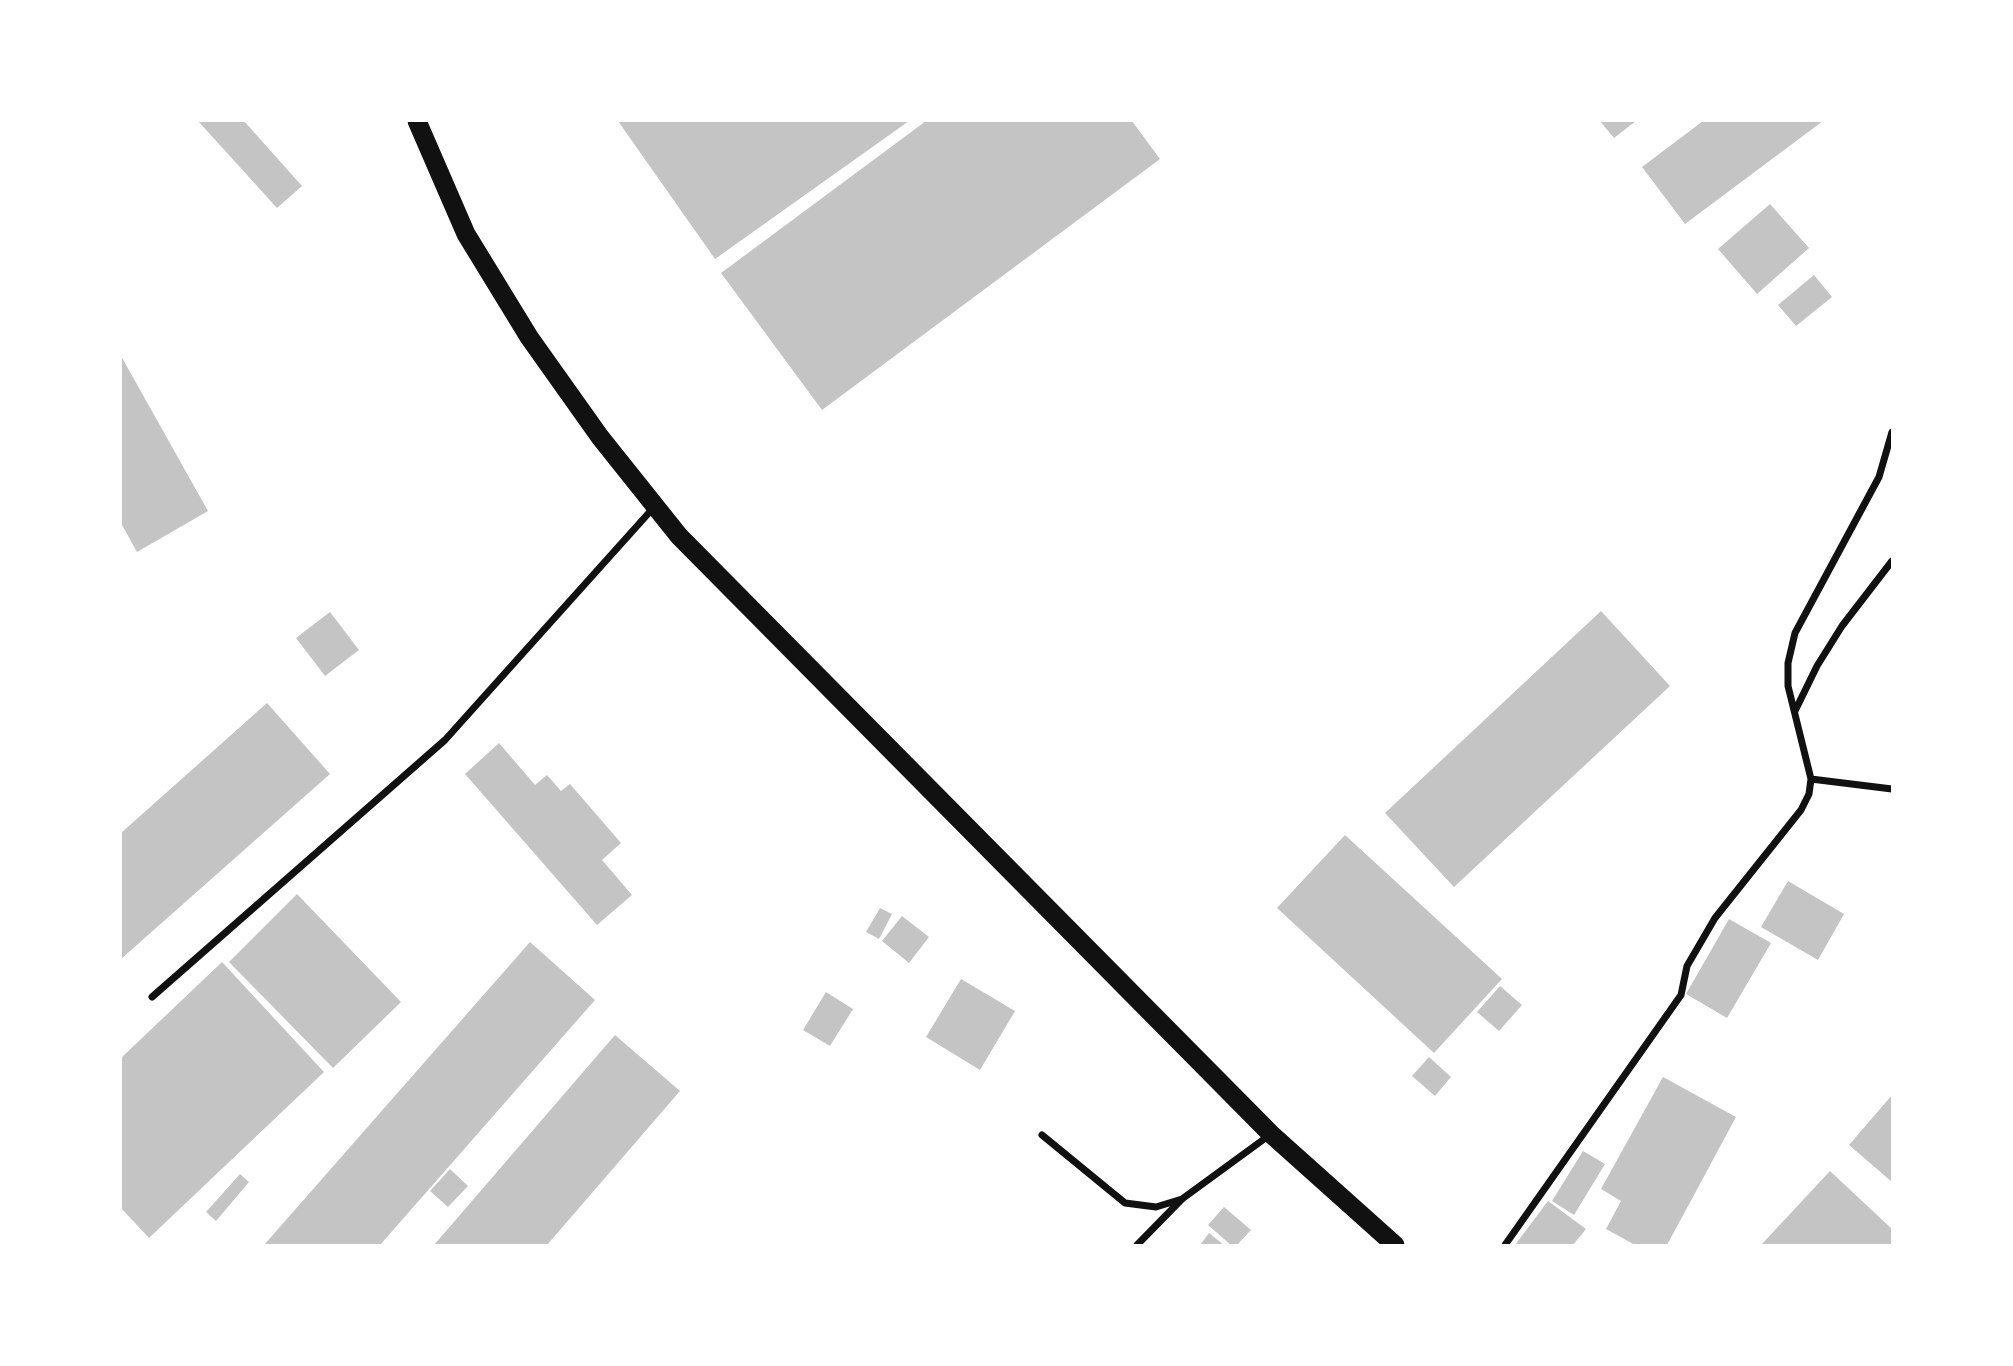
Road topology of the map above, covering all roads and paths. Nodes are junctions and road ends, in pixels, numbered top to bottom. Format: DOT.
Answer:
graph roads {
  1 [pos="417,121"];
  2 [pos="1892,432"];
  3 [pos="656,506"];
  4 [pos="1892,561"];
  5 [pos="1795,711"];
  6 [pos="1811,779"];
  7 [pos="1892,789"];
  8 [pos="152,998"];
  9 [pos="1271,1134"];
  10 [pos="1042,1135"];
  11 [pos="1182,1199"];
  12 [pos="1137,1245"];
  13 [pos="1395,1245"];
  14 [pos="1505,1245"];
  1 -- 3 [label="highway"];
  2 -- 5 [label="street"];
  3 -- 8 [label="street"];
  3 -- 9 [label="highway"];
  4 -- 5 [label="street"];
  5 -- 6 [label="street"];
  6 -- 7 [label="street"];
  6 -- 14 [label="street"];
  9 -- 11 [label="street"];
  9 -- 13 [label="highway"];
  10 -- 11 [label="street"];
  11 -- 12 [label="street"];
}
